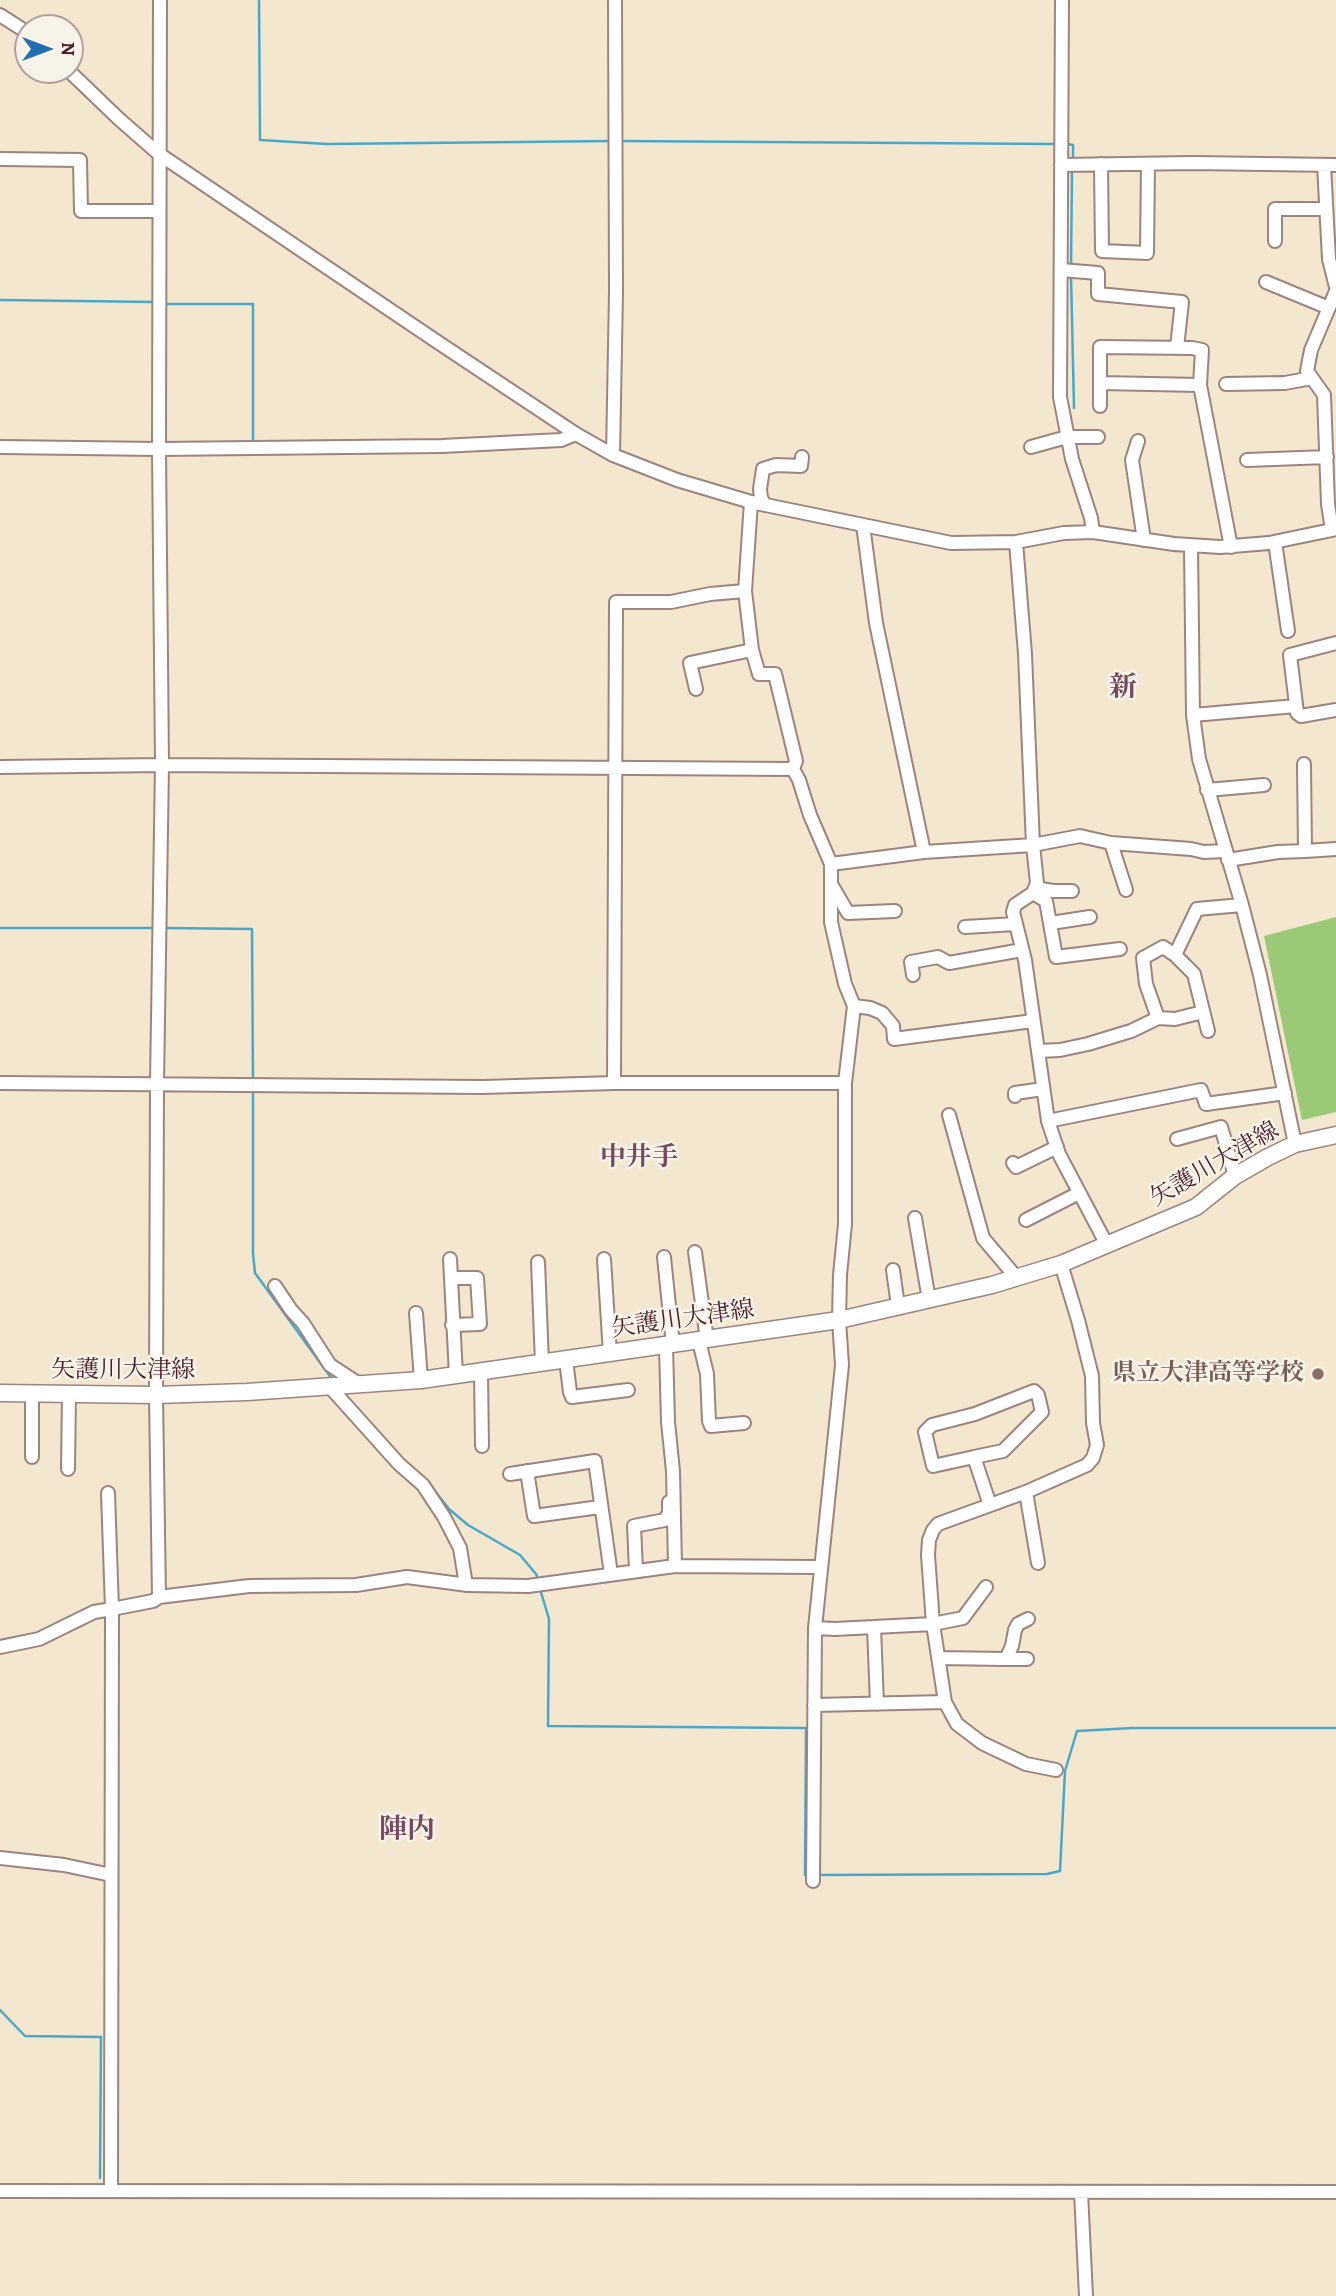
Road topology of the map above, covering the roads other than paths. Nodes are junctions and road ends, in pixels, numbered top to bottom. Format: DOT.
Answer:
graph roads {
  1 [pos="160,0"];
  2 [pos="615,0"];
  3 [pos="1062,0"];
  4 [pos="0,6"];
  5 [pos="5,18"];
  6 [pos="82,84"];
  7 [pos="159,154"];
  8 [pos="0,159"];
  9 [pos="1148,163"];
  10 [pos="1101,164"];
  11 [pos="1061,165"];
  12 [pos="1330,165"];
  13 [pos="159,211"];
  14 [pos="1330,215"];
  15 [pos="1275,241"];
  16 [pos="1102,251"];
  17 [pos="1061,270"];
  18 [pos="1098,273"];
  19 [pos="1335,281"];
  20 [pos="1266,282"];
  21 [pos="1329,308"];
  22 [pos="1177,347"];
  23 [pos="1312,378"];
  24 [pos="1100,383"];
  25 [pos="1226,384"];
  26 [pos="1200,385"];
  27 [pos="1100,406"];
  28 [pos="576,434"];
  29 [pos="1098,437"];
  30 [pos="1067,438"];
  31 [pos="1138,441"];
  32 [pos="0,447"];
  33 [pos="1031,447"];
  34 [pos="159,449"];
  35 [pos="613,454"];
  36 [pos="802,457"];
  37 [pos="1327,457"];
  38 [pos="1247,460"];
  39 [pos="751,502"];
  40 [pos="765,505"];
  41 [pos="863,525"];
  42 [pos="1334,530"];
  43 [pos="1093,532"];
  44 [pos="1144,540"];
  45 [pos="1016,542"];
  46 [pos="1275,542"];
  47 [pos="1191,546"];
  48 [pos="1231,547"];
  49 [pos="746,591"];
  50 [pos="1288,631"];
  51 [pos="1336,643"];
  52 [pos="752,650"];
  53 [pos="696,689"];
  54 [pos="1296,706"];
  55 [pos="1336,709"];
  56 [pos="1193,715"];
  57 [pos="1304,764"];
  58 [pos="162,765"];
  59 [pos="0,768"];
  60 [pos="615,768"];
  61 [pos="793,769"];
  62 [pos="1264,785"];
  63 [pos="1207,790"];
  64 [pos="1111,843"];
  65 [pos="1032,845"];
  66 [pos="1336,849"];
  67 [pos="1306,851"];
  68 [pos="924,852"];
  69 [pos="1227,856"];
  70 [pos="831,864"];
  71 [pos="830,883"];
  72 [pos="1034,890"];
  73 [pos="1126,890"];
  74 [pos="1072,891"];
  75 [pos="1242,905"];
  76 [pos="895,911"];
  77 [pos="1090,917"];
  78 [pos="1051,923"];
  79 [pos="1016,924"];
  80 [pos="965,927"];
  81 [pos="1120,949"];
  82 [pos="1022,950"];
  83 [pos="1175,956"];
  84 [pos="913,975"];
  85 [pos="854,1006"];
  86 [pos="1203,1012"];
  87 [pos="1158,1018"];
  88 [pos="1034,1021"];
  89 [pos="1208,1031"];
  90 [pos="1038,1051"];
  91 [pos="0,1083"];
  92 [pos="157,1083"];
  93 [pos="614,1083"];
  94 [pos="845,1083"];
  95 [pos="1043,1089"];
  96 [pos="1285,1093"];
  97 [pos="1014,1096"];
  98 [pos="949,1115"];
  99 [pos="1048,1121"];
  100 [pos="1336,1135"];
  101 [pos="1177,1139"];
  102 [pos="1295,1144"];
  103 [pos="1057,1147"];
  104 [pos="1013,1163"];
  105 [pos="1234,1176"];
  106 [pos="1079,1193"];
  107 [pos="915,1218"];
  108 [pos="1026,1220"];
  109 [pos="1107,1245"];
  110 [pos="695,1252"];
  111 [pos="664,1256"];
  112 [pos="450,1259"];
  113 [pos="604,1259"];
  114 [pos="538,1262"];
  115 [pos="1061,1264"];
  116 [pos="893,1270"];
  117 [pos="1016,1277"];
  118 [pos="451,1278"];
  119 [pos="275,1286"];
  120 [pos="929,1300"];
  121 [pos="898,1306"];
  122 [pos="416,1313"];
  123 [pos="839,1320"];
  124 [pos="453,1325"];
  125 [pos="703,1341"];
  126 [pos="670,1346"];
  127 [pos="610,1354"];
  128 [pos="566,1360"];
  129 [pos="542,1363"];
  130 [pos="481,1371"];
  131 [pos="456,1375"];
  132 [pos="421,1380"];
  133 [pos="359,1384"];
  134 [pos="329,1386"];
  135 [pos="628,1390"];
  136 [pos="0,1393"];
  137 [pos="32,1393"];
  138 [pos="69,1394"];
  139 [pos="156,1395"];
  140 [pos="744,1423"];
  141 [pos="482,1446"];
  142 [pos="32,1457"];
  143 [pos="974,1457"];
  144 [pos="68,1469"];
  145 [pos="670,1470"];
  146 [pos="527,1471"];
  147 [pos="510,1474"];
  148 [pos="1026,1492"];
  149 [pos="108,1493"];
  150 [pos="990,1505"];
  151 [pos="600,1507"];
  152 [pos="1038,1563"];
  153 [pos="676,1566"];
  154 [pos="819,1567"];
  155 [pos="636,1570"];
  156 [pos="611,1574"];
  157 [pos="466,1585"];
  158 [pos="986,1587"];
  159 [pos="159,1597"];
  160 [pos="112,1609"];
  161 [pos="1028,1619"];
  162 [pos="933,1623"];
  163 [pos="874,1627"];
  164 [pos="814,1628"];
  165 [pos="0,1647"];
  166 [pos="938,1658"];
  167 [pos="1006,1659"];
  168 [pos="1027,1659"];
  169 [pos="945,1702"];
  170 [pos="877,1704"];
  171 [pos="814,1705"];
  172 [pos="1056,1770"];
  173 [pos="0,1858"];
  174 [pos="111,1875"];
  175 [pos="813,1881"];
  176 [pos="111,2189"];
  177 [pos="0,2191"];
  178 [pos="1080,2192"];
  179 [pos="1336,2192"];
  180 [pos="1086,2296"];
  1 -- 7 [label="street"];
  2 -- 35 [label="street"];
  3 -- 11 [label="street"];
  4 -- 5 [label="street"];
  6 -- 7 [label="street"];
  7 -- 13 [label="street"];
  7 -- 28 [label="street"];
  8 -- 13 [label="street"];
  9 -- 10 [label="street"];
  9 -- 12 [label="street"];
  9 -- 16 [label="street"];
  10 -- 11 [label="street"];
  10 -- 16 [label="street"];
  11 -- 17 [label="street"];
  12 -- 14 [label="street"];
  13 -- 34 [label="street"];
  14 -- 15 [label="street"];
  14 -- 19 [label="street"];
  16 -- 18 [label="street"];
  17 -- 18 [label="street"];
  17 -- 30 [label="street"];
  18 -- 22 [label="street"];
  19 -- 21 [label="street"];
  20 -- 21 [label="street"];
  21 -- 23 [label="street"];
  22 -- 24 [label="street"];
  22 -- 26 [label="street"];
  23 -- 25 [label="street"];
  23 -- 37 [label="street"];
  24 -- 26 [label="street"];
  24 -- 27 [label="street"];
  26 -- 48 [label="street"];
  28 -- 34 [label="street"];
  28 -- 35 [label="street"];
  29 -- 30 [label="street"];
  30 -- 33 [label="street"];
  30 -- 43 [label="street"];
  31 -- 44 [label="street"];
  32 -- 34 [label="street"];
  34 -- 58 [label="street"];
  35 -- 39 [label="street"];
  36 -- 40 [label="street"];
  37 -- 38 [label="street"];
  37 -- 42 [label="street"];
  39 -- 40 [label="street"];
  39 -- 49 [label="street"];
  40 -- 41 [label="street"];
  41 -- 45 [label="street"];
  41 -- 68 [label="street"];
  42 -- 46 [label="street"];
  43 -- 44 [label="street"];
  43 -- 45 [label="street"];
  44 -- 47 [label="street"];
  45 -- 65 [label="street"];
  46 -- 48 [label="street"];
  46 -- 50 [label="street"];
  47 -- 48 [label="street"];
  47 -- 56 [label="street"];
  49 -- 52 [label="street"];
  49 -- 60 [label="street"];
  51 -- 54 [label="street"];
  52 -- 53 [label="street"];
  52 -- 61 [label="street"];
  54 -- 55 [label="street"];
  54 -- 56 [label="street"];
  56 -- 63 [label="street"];
  57 -- 67 [label="street"];
  58 -- 59 [label="street"];
  58 -- 60 [label="street"];
  58 -- 92 [label="street"];
  60 -- 61 [label="street"];
  60 -- 93 [label="street"];
  61 -- 70 [label="street"];
  62 -- 63 [label="street"];
  63 -- 69 [label="street"];
  64 -- 65 [label="street"];
  64 -- 69 [label="street"];
  64 -- 73 [label="street"];
  65 -- 68 [label="street"];
  65 -- 72 [label="street"];
  66 -- 67 [label="street"];
  67 -- 69 [label="street"];
  68 -- 70 [label="street"];
  69 -- 75 [label="street"];
  70 -- 71 [label="street"];
  71 -- 76 [label="street"];
  71 -- 85 [label="street"];
  72 -- 74 [label="street"];
  72 -- 78 [label="street"];
  72 -- 79 [label="street"];
  75 -- 83 [label="street"];
  75 -- 96 [label="street"];
  77 -- 78 [label="street"];
  78 -- 81 [label="street"];
  79 -- 80 [label="street"];
  79 -- 82 [label="street"];
  82 -- 84 [label="street"];
  82 -- 88 [label="street"];
  83 -- 86 [label="street"];
  83 -- 87 [label="street"];
  85 -- 88 [label="street"];
  85 -- 94 [label="street"];
  86 -- 87 [label="street"];
  86 -- 89 [label="street"];
  87 -- 90 [label="street"];
  88 -- 90 [label="street"];
  90 -- 95 [label="street"];
  91 -- 92 [label="street"];
  92 -- 93 [label="street"];
  92 -- 139 [label="street"];
  93 -- 94 [label="street"];
  94 -- 123 [label="street"];
  95 -- 97 [label="street"];
  95 -- 99 [label="street"];
  96 -- 99 [label="street"];
  96 -- 102 [label="street"];
  98 -- 117 [label="street"];
  99 -- 103 [label="street"];
  100 -- 102 [label="main road, 矢護川大津線"];
  101 -- 105 [label="street"];
  102 -- 105 [label="main road, 矢護川大津線"];
  103 -- 104 [label="street"];
  103 -- 106 [label="street"];
  105 -- 109 [label="main road, 矢護川大津線"];
  106 -- 108 [label="street"];
  106 -- 109 [label="street"];
  107 -- 120 [label="street"];
  109 -- 115 [label="main road, 矢護川大津線"];
  110 -- 125 [label="street"];
  111 -- 126 [label="street"];
  112 -- 118 [label="street"];
  113 -- 127 [label="street"];
  114 -- 129 [label="street"];
  115 -- 117 [label="main road, 矢護川大津線"];
  115 -- 148 [label="street"];
  116 -- 121 [label="street"];
  117 -- 120 [label="main road, 矢護川大津線"];
  118 -- 124 [label="street"];
  118 -- 124 [label="street"];
  119 -- 133 [label="street"];
  120 -- 121 [label="main road, 矢護川大津線"];
  121 -- 123 [label="main road, 矢護川大津線"];
  122 -- 132 [label="street"];
  123 -- 125 [label="main road, 矢護川大津線"];
  123 -- 154 [label="street"];
  124 -- 131 [label="street"];
  125 -- 126 [label="main road, 矢護川大津線"];
  125 -- 140 [label="street"];
  126 -- 127 [label="main road, 矢護川大津線"];
  126 -- 153 [label="street"];
  127 -- 128 [label="main road, 矢護川大津線"];
  128 -- 129 [label="main road, 矢護川大津線"];
  128 -- 135 [label="street"];
  129 -- 130 [label="main road, 矢護川大津線"];
  130 -- 131 [label="main road, 矢護川大津線"];
  130 -- 141 [label="street"];
  131 -- 132 [label="main road, 矢護川大津線"];
  132 -- 133 [label="main road, 矢護川大津線"];
  133 -- 134 [label="main road, 矢護川大津線"];
  134 -- 139 [label="main road, 矢護川大津線"];
  134 -- 157 [label="street"];
  136 -- 137 [label="main road, 矢護川大津線"];
  137 -- 138 [label="main road, 矢護川大津線"];
  137 -- 142 [label="street"];
  138 -- 139 [label="main road, 矢護川大津線"];
  138 -- 144 [label="street"];
  139 -- 159 [label="street"];
  143 -- 143 [label="street"];
  143 -- 150 [label="street"];
  145 -- 155 [label="street"];
  146 -- 147 [label="street"];
  146 -- 151 [label="street"];
  146 -- 151 [label="street"];
  148 -- 150 [label="street"];
  148 -- 152 [label="street"];
  149 -- 160 [label="street"];
  150 -- 162 [label="street"];
  151 -- 156 [label="street"];
  153 -- 154 [label="street"];
  153 -- 155 [label="street"];
  154 -- 164 [label="street"];
  155 -- 156 [label="street"];
  156 -- 157 [label="street"];
  157 -- 159 [label="street"];
  158 -- 162 [label="street"];
  159 -- 160 [label="street"];
  160 -- 165 [label="street"];
  160 -- 174 [label="street"];
  161 -- 167 [label="street"];
  162 -- 163 [label="street"];
  162 -- 166 [label="street"];
  163 -- 164 [label="street"];
  163 -- 170 [label="street"];
  164 -- 171 [label="street"];
  166 -- 167 [label="street"];
  166 -- 169 [label="street"];
  167 -- 168 [label="street"];
  169 -- 170 [label="street"];
  169 -- 172 [label="street"];
  170 -- 171 [label="street"];
  171 -- 175 [label="street"];
  173 -- 174 [label="street"];
  174 -- 176 [label="street"];
  176 -- 177 [label="street"];
  176 -- 178 [label="street"];
  178 -- 179 [label="street"];
  178 -- 180 [label="street"];
}
